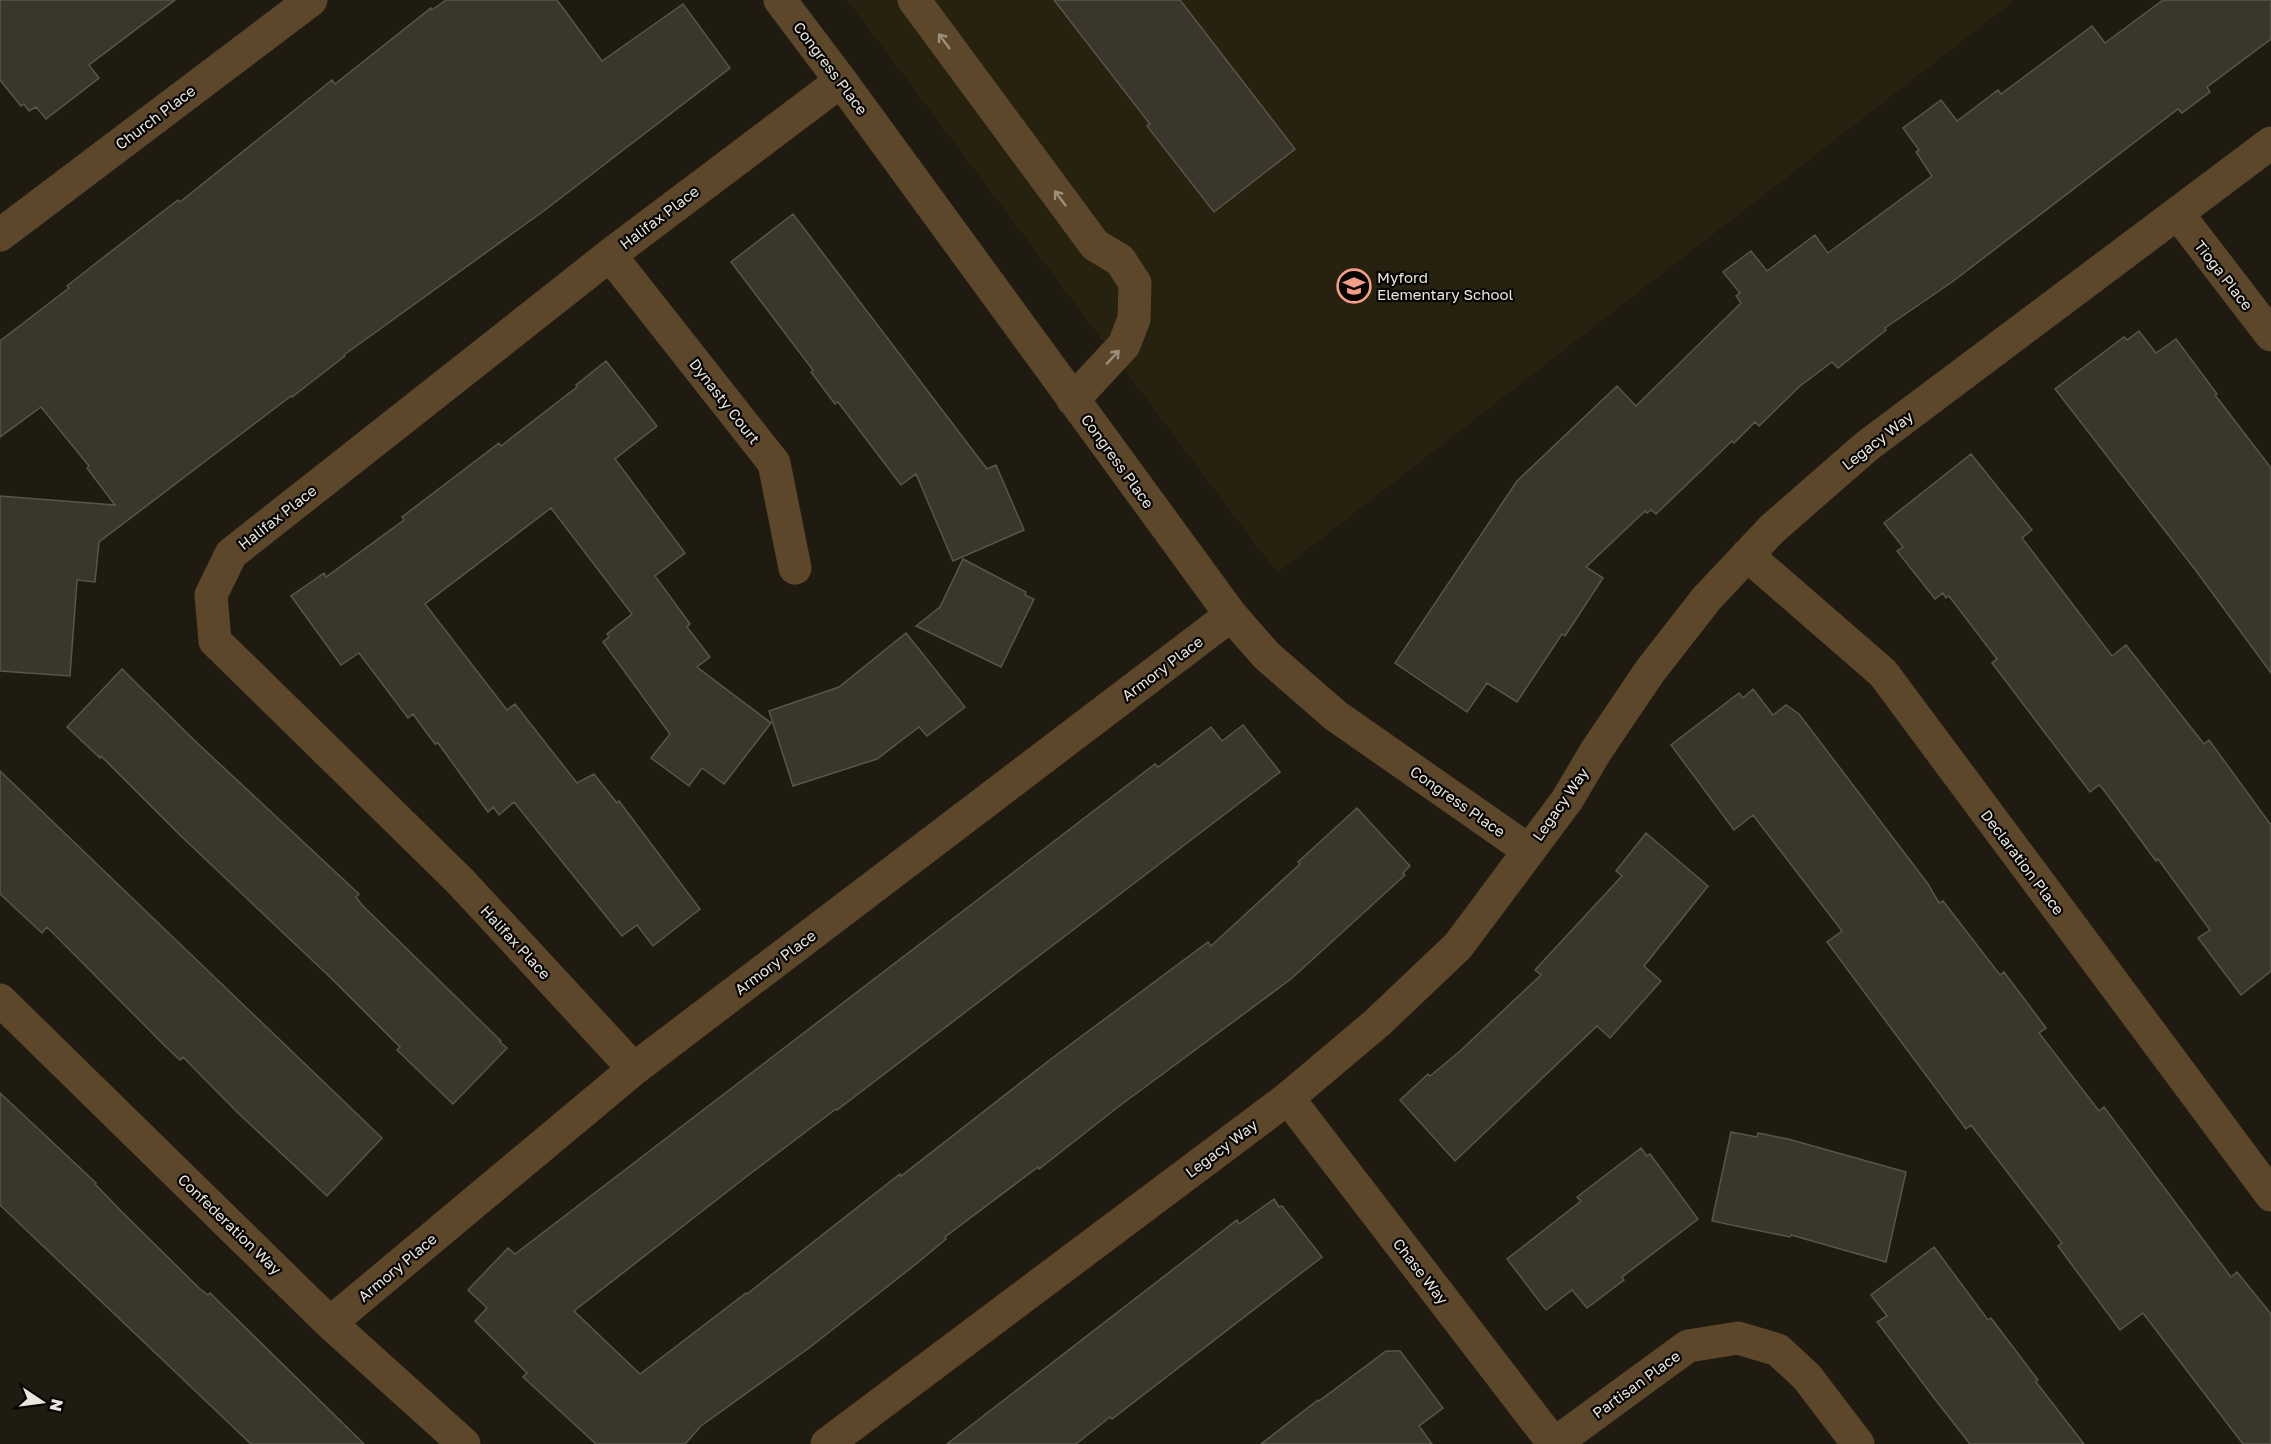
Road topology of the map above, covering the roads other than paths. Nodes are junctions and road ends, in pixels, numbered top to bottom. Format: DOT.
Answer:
graph roads {
  1 [pos="311,0"];
  2 [pos="914,0"];
  3 [pos="786,2"];
  4 [pos="842,81"];
  5 [pos="2271,143"];
  6 [pos="2178,214"];
  7 [pos="2,228"];
  8 [pos="610,255"];
  9 [pos="2271,335"];
  10 [pos="1073,400"];
  11 [pos="1748,555"];
  12 [pos="795,568"];
  13 [pos="1231,615"];
  14 [pos="1528,850"];
  15 [pos="0,1000"];
  16 [pos="634,1069"];
  17 [pos="1288,1098"];
  18 [pos="2271,1195"];
  19 [pos="330,1323"];
  20 [pos="464,1444"];
  21 [pos="827,1444"];
  22 [pos="1554,1444"];
  23 [pos="1858,1444"];
  1 -- 7 [label="street, Church Place"];
  10 -- 2 [label="street, one-way"];
  3 -- 4 [label="street, Congress Place"];
  4 -- 8 [label="street, Halifax Place"];
  4 -- 10 [label="street, Congress Place"];
  5 -- 6 [label="street, Legacy Way"];
  6 -- 9 [label="street, Tioga Place"];
  6 -- 11 [label="street, Legacy Way"];
  8 -- 12 [label="street, Dynasty Court"];
  8 -- 16 [label="street, Halifax Place"];
  10 -- 13 [label="street, Congress Place"];
  11 -- 14 [label="street, Legacy Way"];
  11 -- 18 [label="street, Declaration Place"];
  13 -- 14 [label="street, Congress Place"];
  13 -- 16 [label="street, Armory Place"];
  14 -- 17 [label="street, Legacy Way"];
  15 -- 19 [label="street, Confederation Way"];
  16 -- 19 [label="street, Armory Place"];
  17 -- 21 [label="street, Legacy Way"];
  17 -- 22 [label="street, Chase Way"];
  19 -- 20 [label="street, Confederation Way"];
  22 -- 23 [label="street, Partisan Place"];
}
